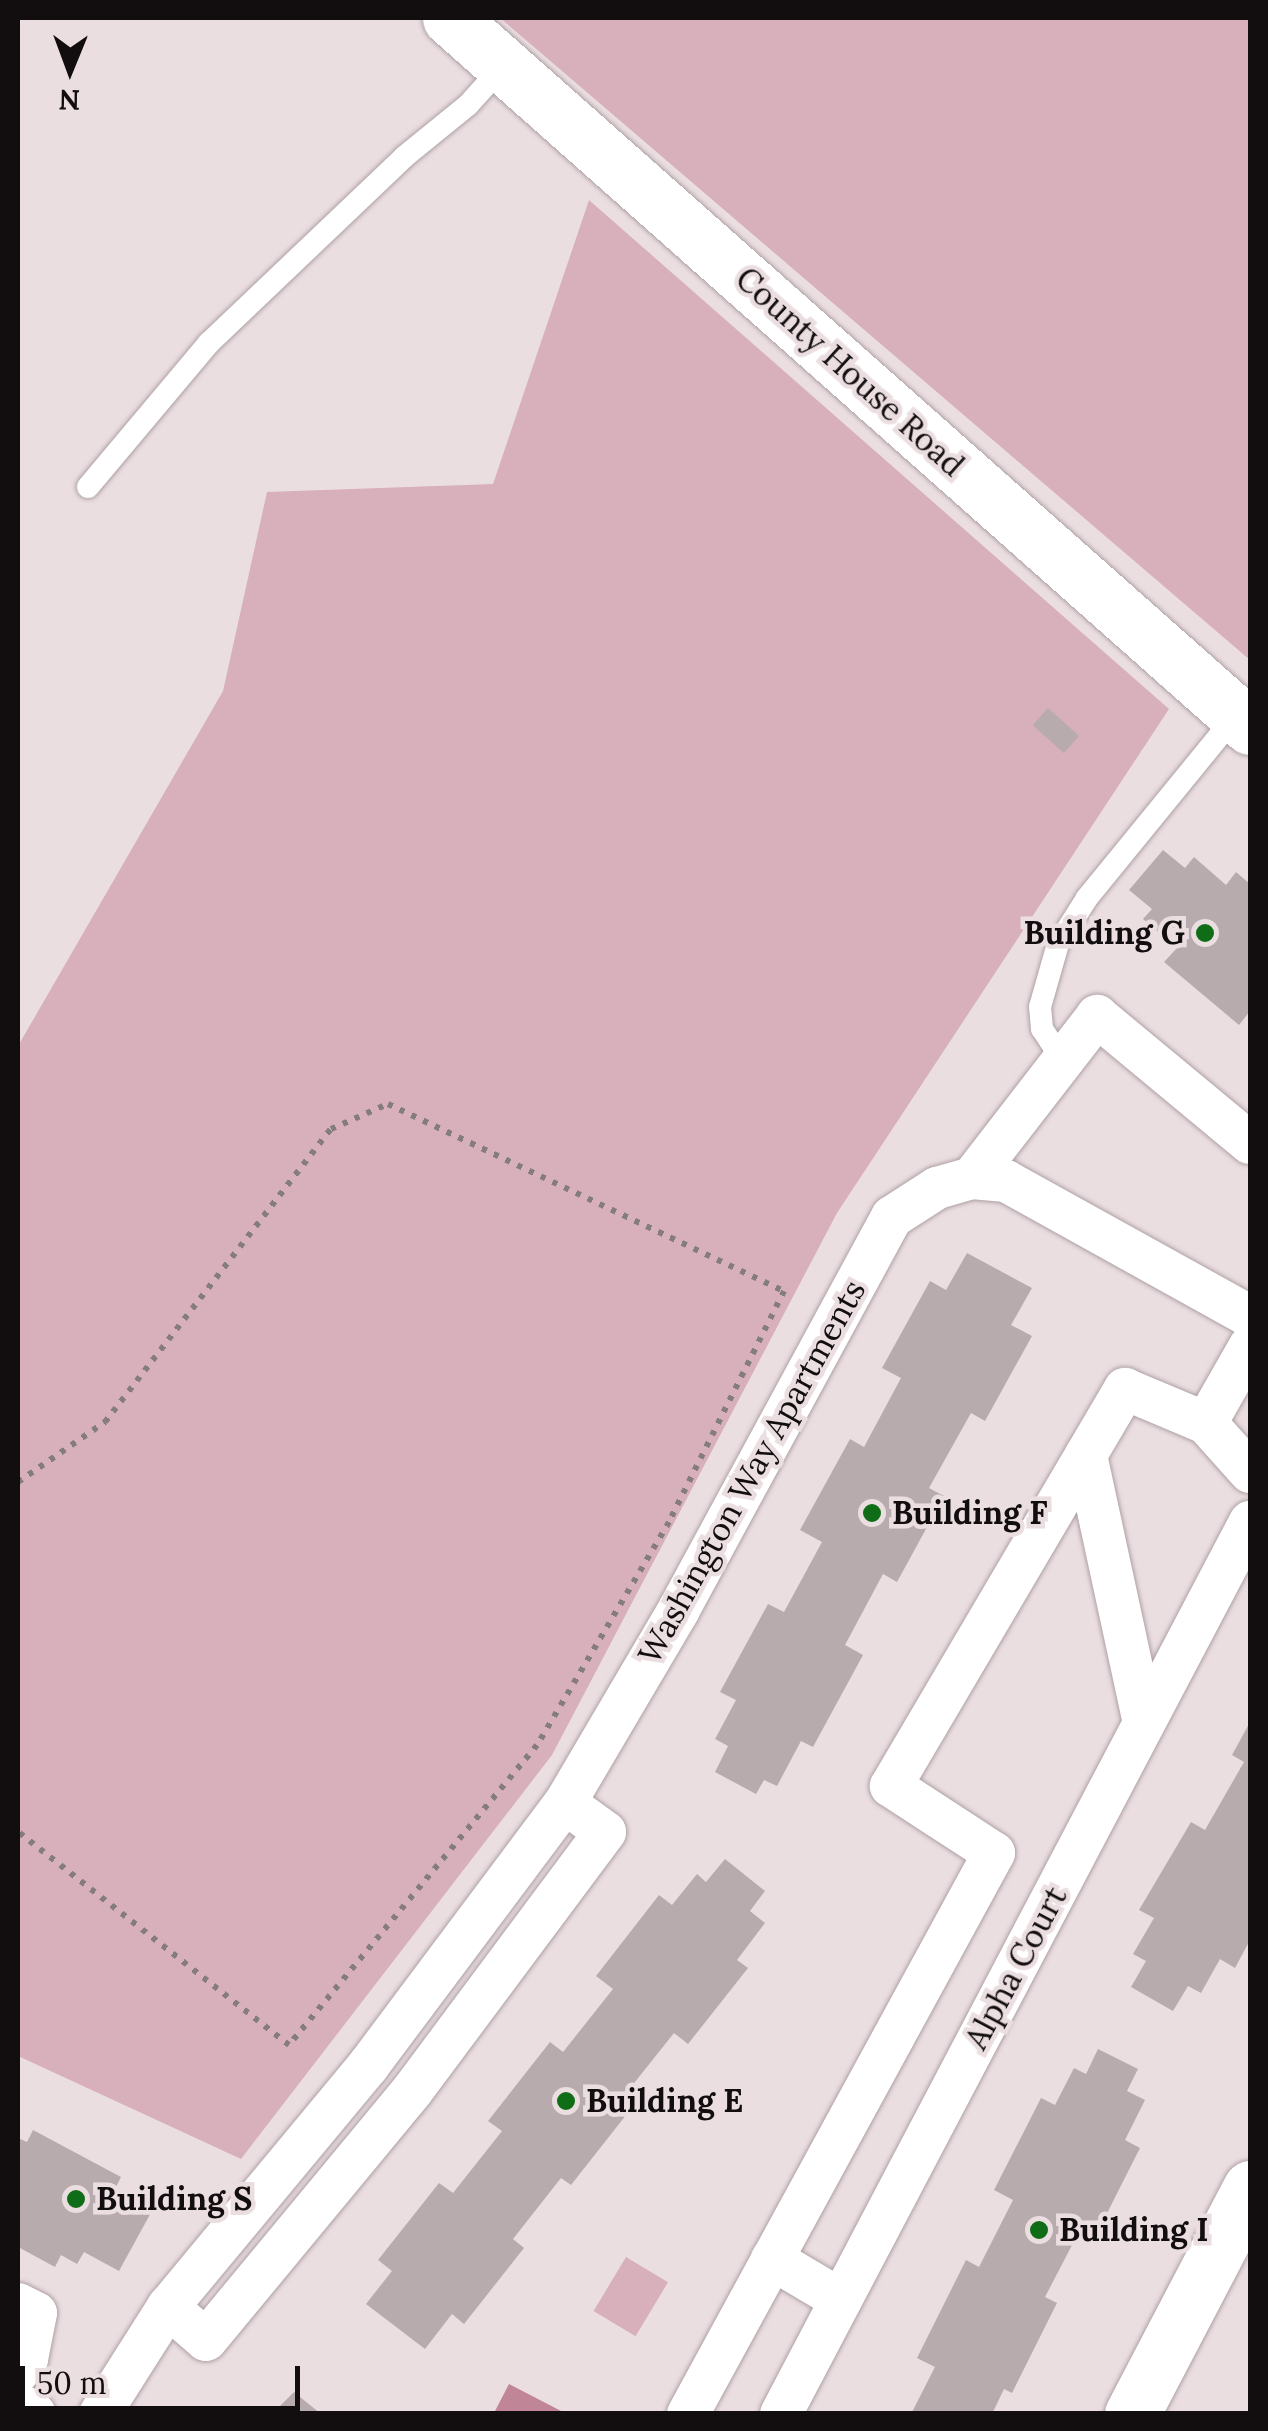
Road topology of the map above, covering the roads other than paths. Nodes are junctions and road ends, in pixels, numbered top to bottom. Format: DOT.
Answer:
graph roads {
  1 [pos="450,18"];
  2 [pos="504,66"];
  3 [pos="88,487"];
  4 [pos="1243,721"];
  5 [pos="1062,1061"];
  6 [pos="1250,1142"];
  7 [pos="972,1178"];
  8 [pos="1250,1316"];
  9 [pos="1250,1346"];
  10 [pos="1206,1423"];
  11 [pos="1086,1455"];
  12 [pos="1250,1472"];
  13 [pos="1250,1522"];
  14 [pos="1144,1722"];
  15 [pos="1250,2188"];
  16 [pos="772,2258"];
  17 [pos="841,2300"];
  18 [pos="18,2304"];
  19 [pos="18,2372"];
  20 [pos="18,2403"];
  21 [pos="35,2414"];
  22 [pos="100,2414"];
  23 [pos="688,2414"];
  24 [pos="781,2414"];
  25 [pos="1132,2414"];
  1 -- 2 [label="main road, County House Road"];
  2 -- 3 [label="lane"];
  2 -- 4 [label="main road, County House Road"];
  4 -- 5 [label="lane"];
  5 -- 6 [label="street"];
  5 -- 7 [label="street"];
  7 -- 8 [label="street"];
  7 -- 22 [label="street, Washington Way Apartments"];
  9 -- 10 [label="street"];
  10 -- 11 [label="street"];
  10 -- 12 [label="street"];
  11 -- 14 [label="street"];
  11 -- 16 [label="street"];
  13 -- 14 [label="street, Alpha Court"];
  14 -- 17 [label="street, Alpha Court"];
  15 -- 25 [label="main road"];
  16 -- 17 [label="street"];
  16 -- 23 [label="street"];
  17 -- 24 [label="street, Alpha Court"];
  18 -- 19 [label="street"];
  20 -- 21 [label="street"];
}
